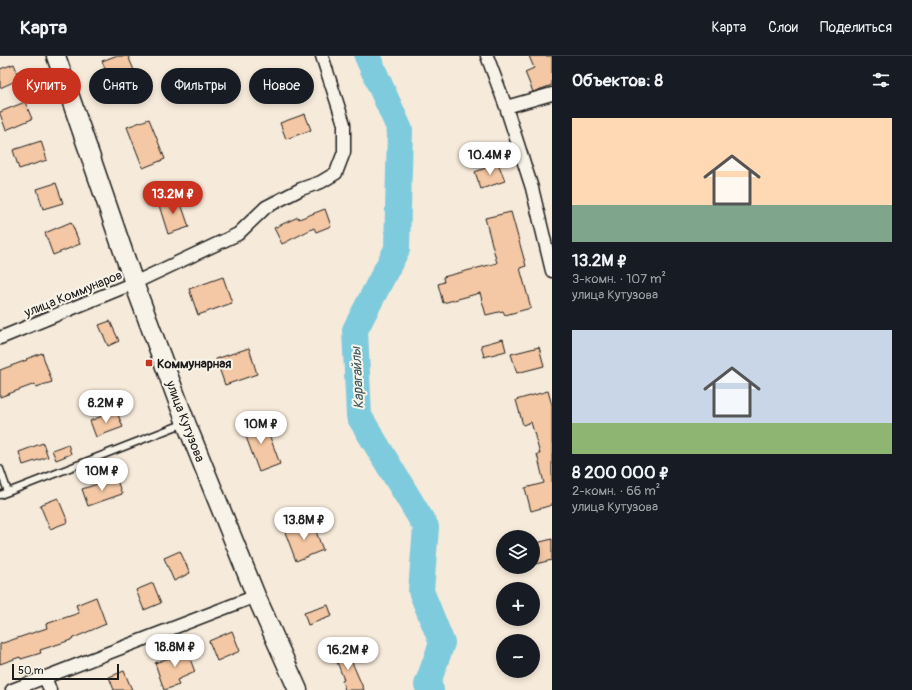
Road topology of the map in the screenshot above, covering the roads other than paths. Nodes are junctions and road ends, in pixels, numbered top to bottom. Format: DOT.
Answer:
graph roads {
  1 [pos="56,56"];
  2 [pos="322,56"];
  3 [pos="487,56"];
  4 [pos="552,94"];
  5 [pos="506,107"];
  6 [pos="552,271"];
  7 [pos="134,283"];
  8 [pos="0,338"];
  9 [pos="186,423"];
  10 [pos="0,469"];
  11 [pos="8,492"];
  12 [pos="0,495"];
  13 [pos="256,596"];
  14 [pos="45,677"];
  15 [pos="12,690"];
  16 [pos="50,690"];
  17 [pos="298,690"];
  1 -- 7 [label="main road, улица Кутузова"];
  2 -- 7 [label="street, улица Коммунаров"];
  3 -- 5 [label="street"];
  4 -- 5 [label="street"];
  5 -- 6 [label="street"];
  7 -- 8 [label="street, улица Коммунаров"];
  7 -- 9 [label="main road, улица Кутузова"];
  9 -- 11 [label="lane"];
  9 -- 13 [label="main road, улица Кутузова"];
  10 -- 11 [label="lane"];
  11 -- 12 [label="lane"];
  13 -- 14 [label="street"];
  13 -- 17 [label="main road, улица Кутузова"];
  14 -- 15 [label="street"];
  14 -- 16 [label="street"];
}
